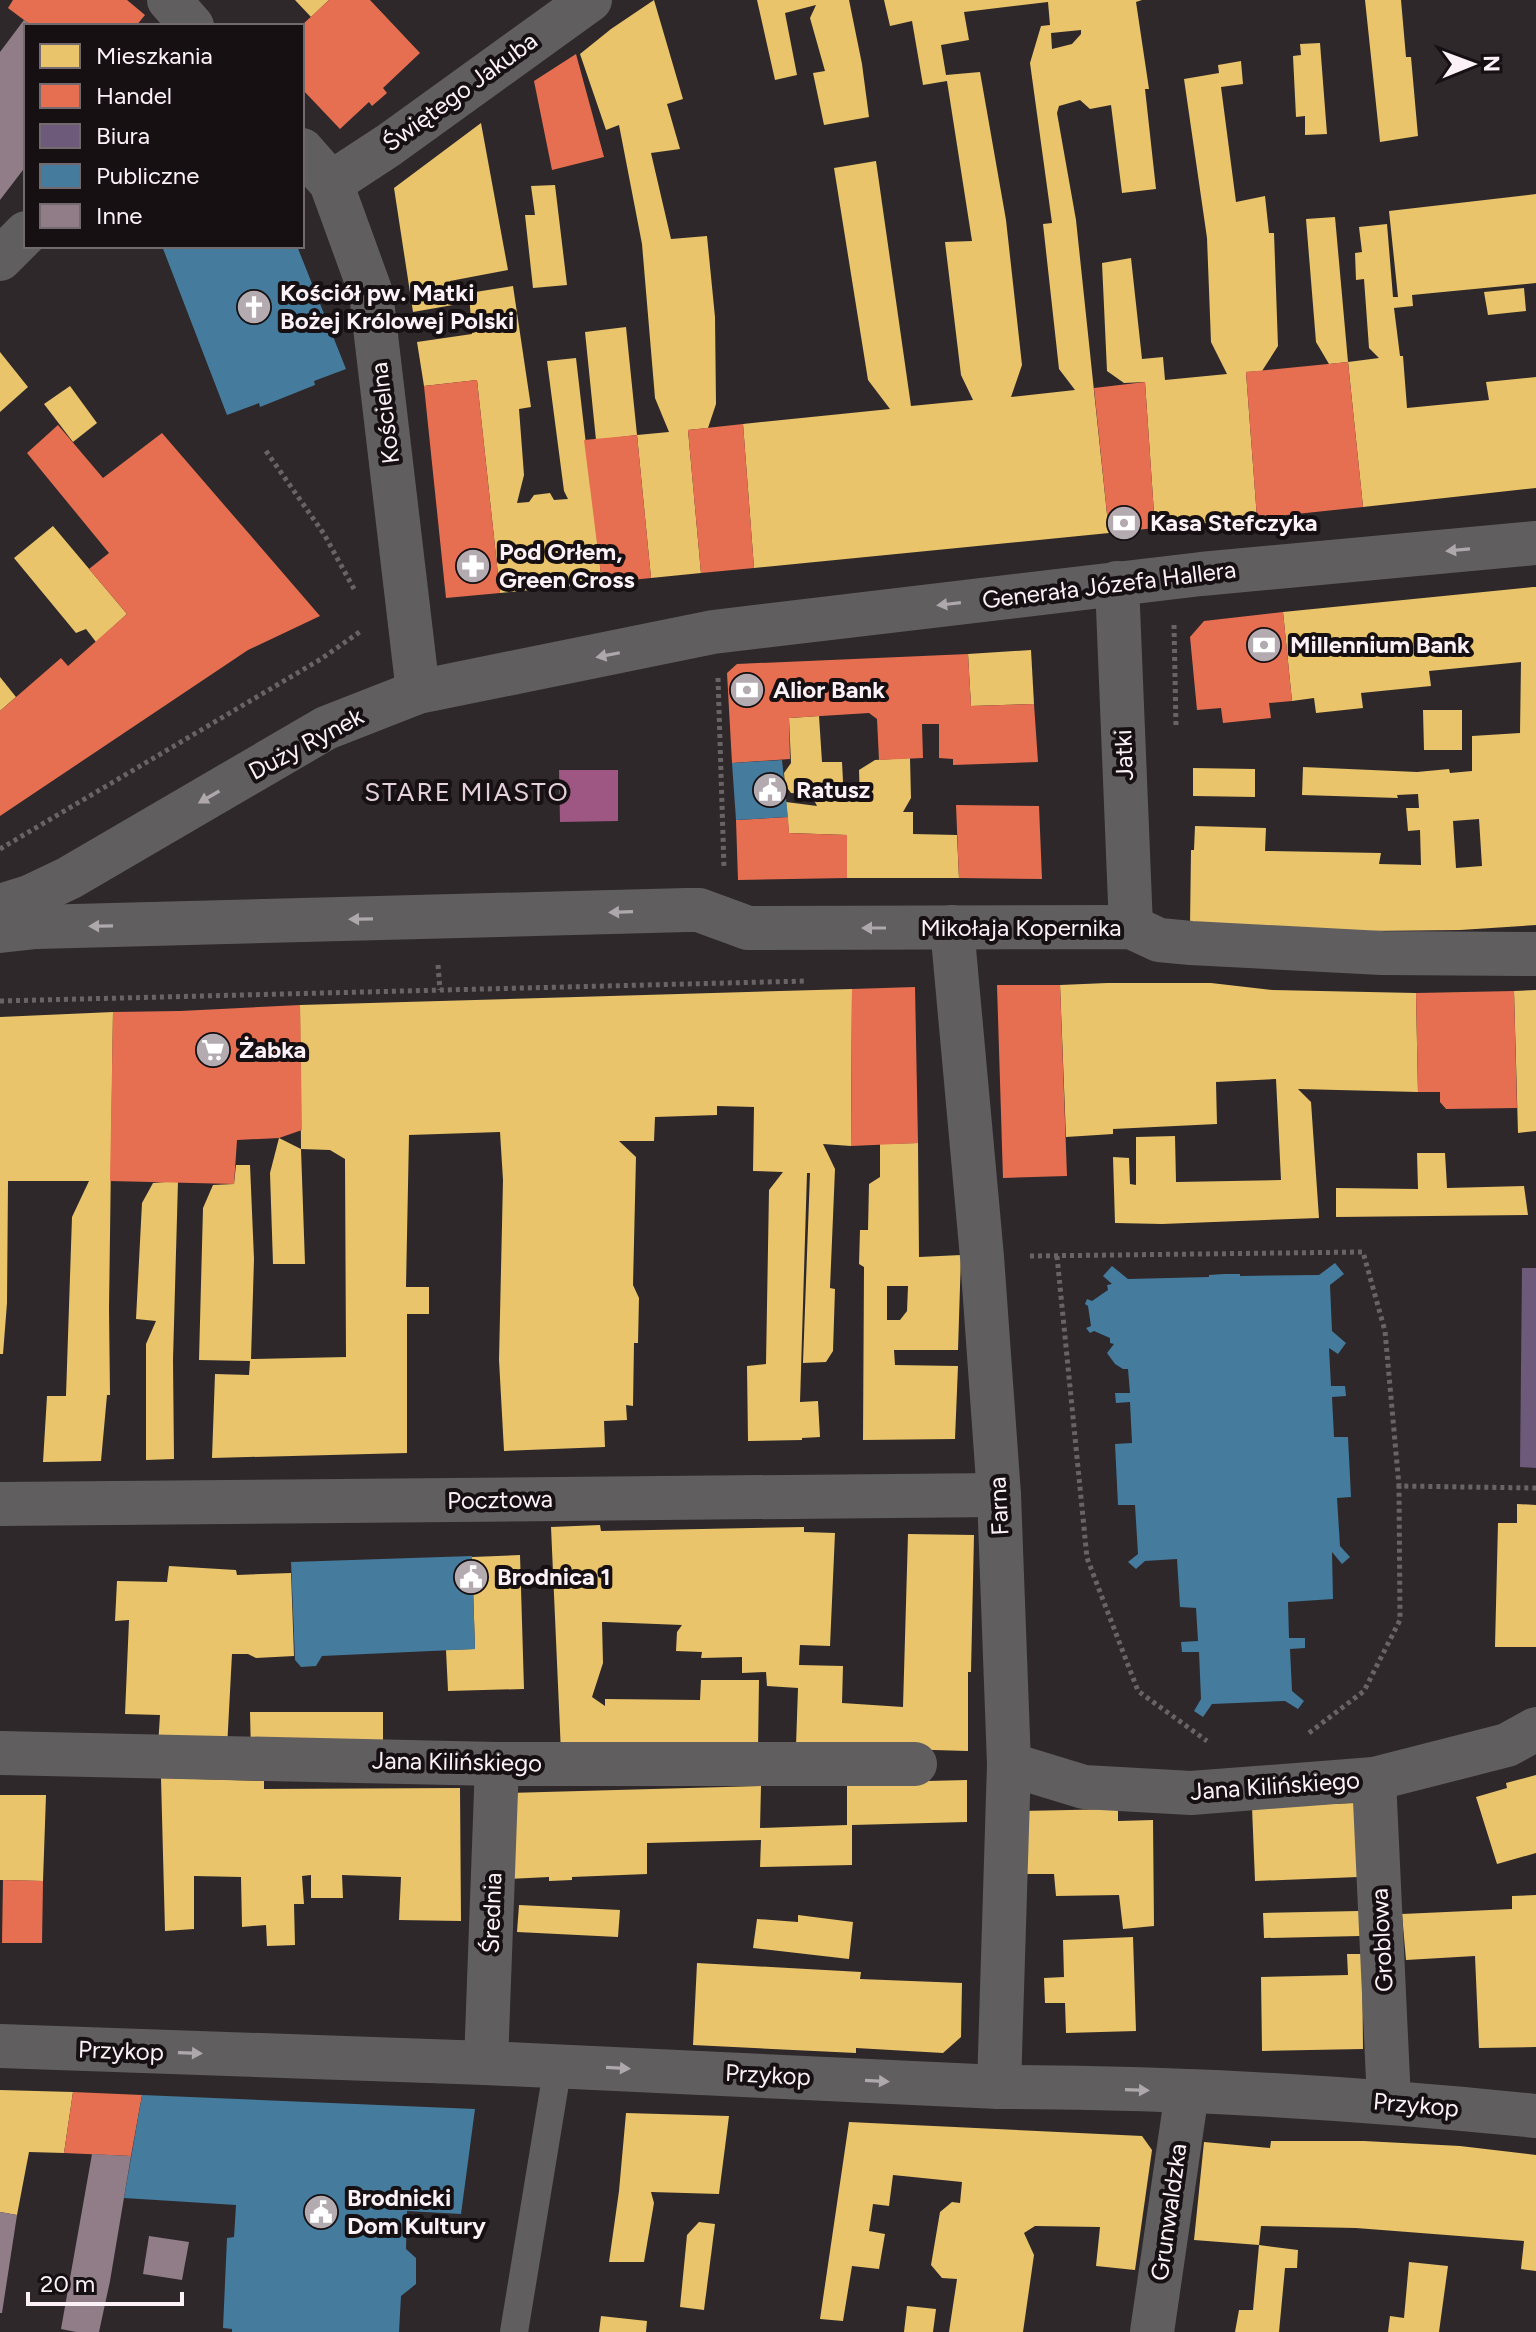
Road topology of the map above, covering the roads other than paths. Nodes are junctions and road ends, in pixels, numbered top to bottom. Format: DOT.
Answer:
graph roads {
  1 [pos="169,0"];
  2 [pos="590,0"];
  3 [pos="190,24"];
  4 [pos="304,152"];
  5 [pos="331,183"];
  6 [pos="24,235"];
  7 [pos="0,259"];
  8 [pos="1536,543"];
  9 [pos="1117,583"];
  10 [pos="699,636"];
  11 [pos="418,692"];
  12 [pos="0,906"];
  13 [pos="952,927"];
  14 [pos="1131,927"];
  15 [pos="0,931"];
  16 [pos="1536,954"];
  17 [pos="999,1495"];
  18 [pos="0,1504"];
  19 [pos="1536,1729"];
  20 [pos="0,1753"];
  21 [pos="497,1764"];
  22 [pos="915,1764"];
  23 [pos="1009,1764"];
  24 [pos="1374,1779"];
  25 [pos="0,2046"];
  26 [pos="486,2063"];
  27 [pos="558,2065"];
  28 [pos="999,2087"];
  29 [pos="1187,2092"];
  30 [pos="1389,2101"];
  31 [pos="1536,2116"];
  32 [pos="514,2332"];
  33 [pos="1152,2332"];
  1 -- 3 [label="street"];
  2 -- 5 [label="street, Świętego Jakuba"];
  4 -- 5 [label="street, Kościelna"];
  5 -- 11 [label="street, Kościelna"];
  6 -- 7 [label="street"];
  8 -- 9 [label="street, Generała Józefa Hallera, one-way"];
  9 -- 10 [label="street, Generała Józefa Hallera, one-way"];
  9 -- 14 [label="street, Jatki"];
  10 -- 11 [label="street, Duży Rynek, one-way"];
  11 -- 12 [label="street, Duży Rynek, one-way"];
  13 -- 14 [label="street, Mikołaja Kopernika"];
  13 -- 15 [label="street, Mikołaja Kopernika, one-way"];
  13 -- 17 [label="street, Farna"];
  14 -- 16 [label="street, Mikołaja Kopernika"];
  17 -- 18 [label="street, Pocztowa"];
  17 -- 23 [label="street, Farna"];
  19 -- 24 [label="street, Jana Kilińskiego"];
  20 -- 21 [label="street, Jana Kilińskiego"];
  21 -- 22 [label="street, Jana Kilińskiego"];
  21 -- 26 [label="street, Średnia"];
  23 -- 24 [label="street, Jana Kilińskiego"];
  23 -- 28 [label="street, Farna"];
  24 -- 30 [label="street, Groblowa"];
  25 -- 26 [label="street, Przykop, one-way"];
  26 -- 27 [label="street, Przykop"];
  27 -- 28 [label="street, Przykop, one-way"];
  27 -- 32 [label="lane"];
  28 -- 29 [label="street, Przykop, one-way"];
  29 -- 30 [label="street, Przykop"];
  29 -- 33 [label="street, Grunwaldzka"];
  30 -- 31 [label="street, Przykop"];
}
